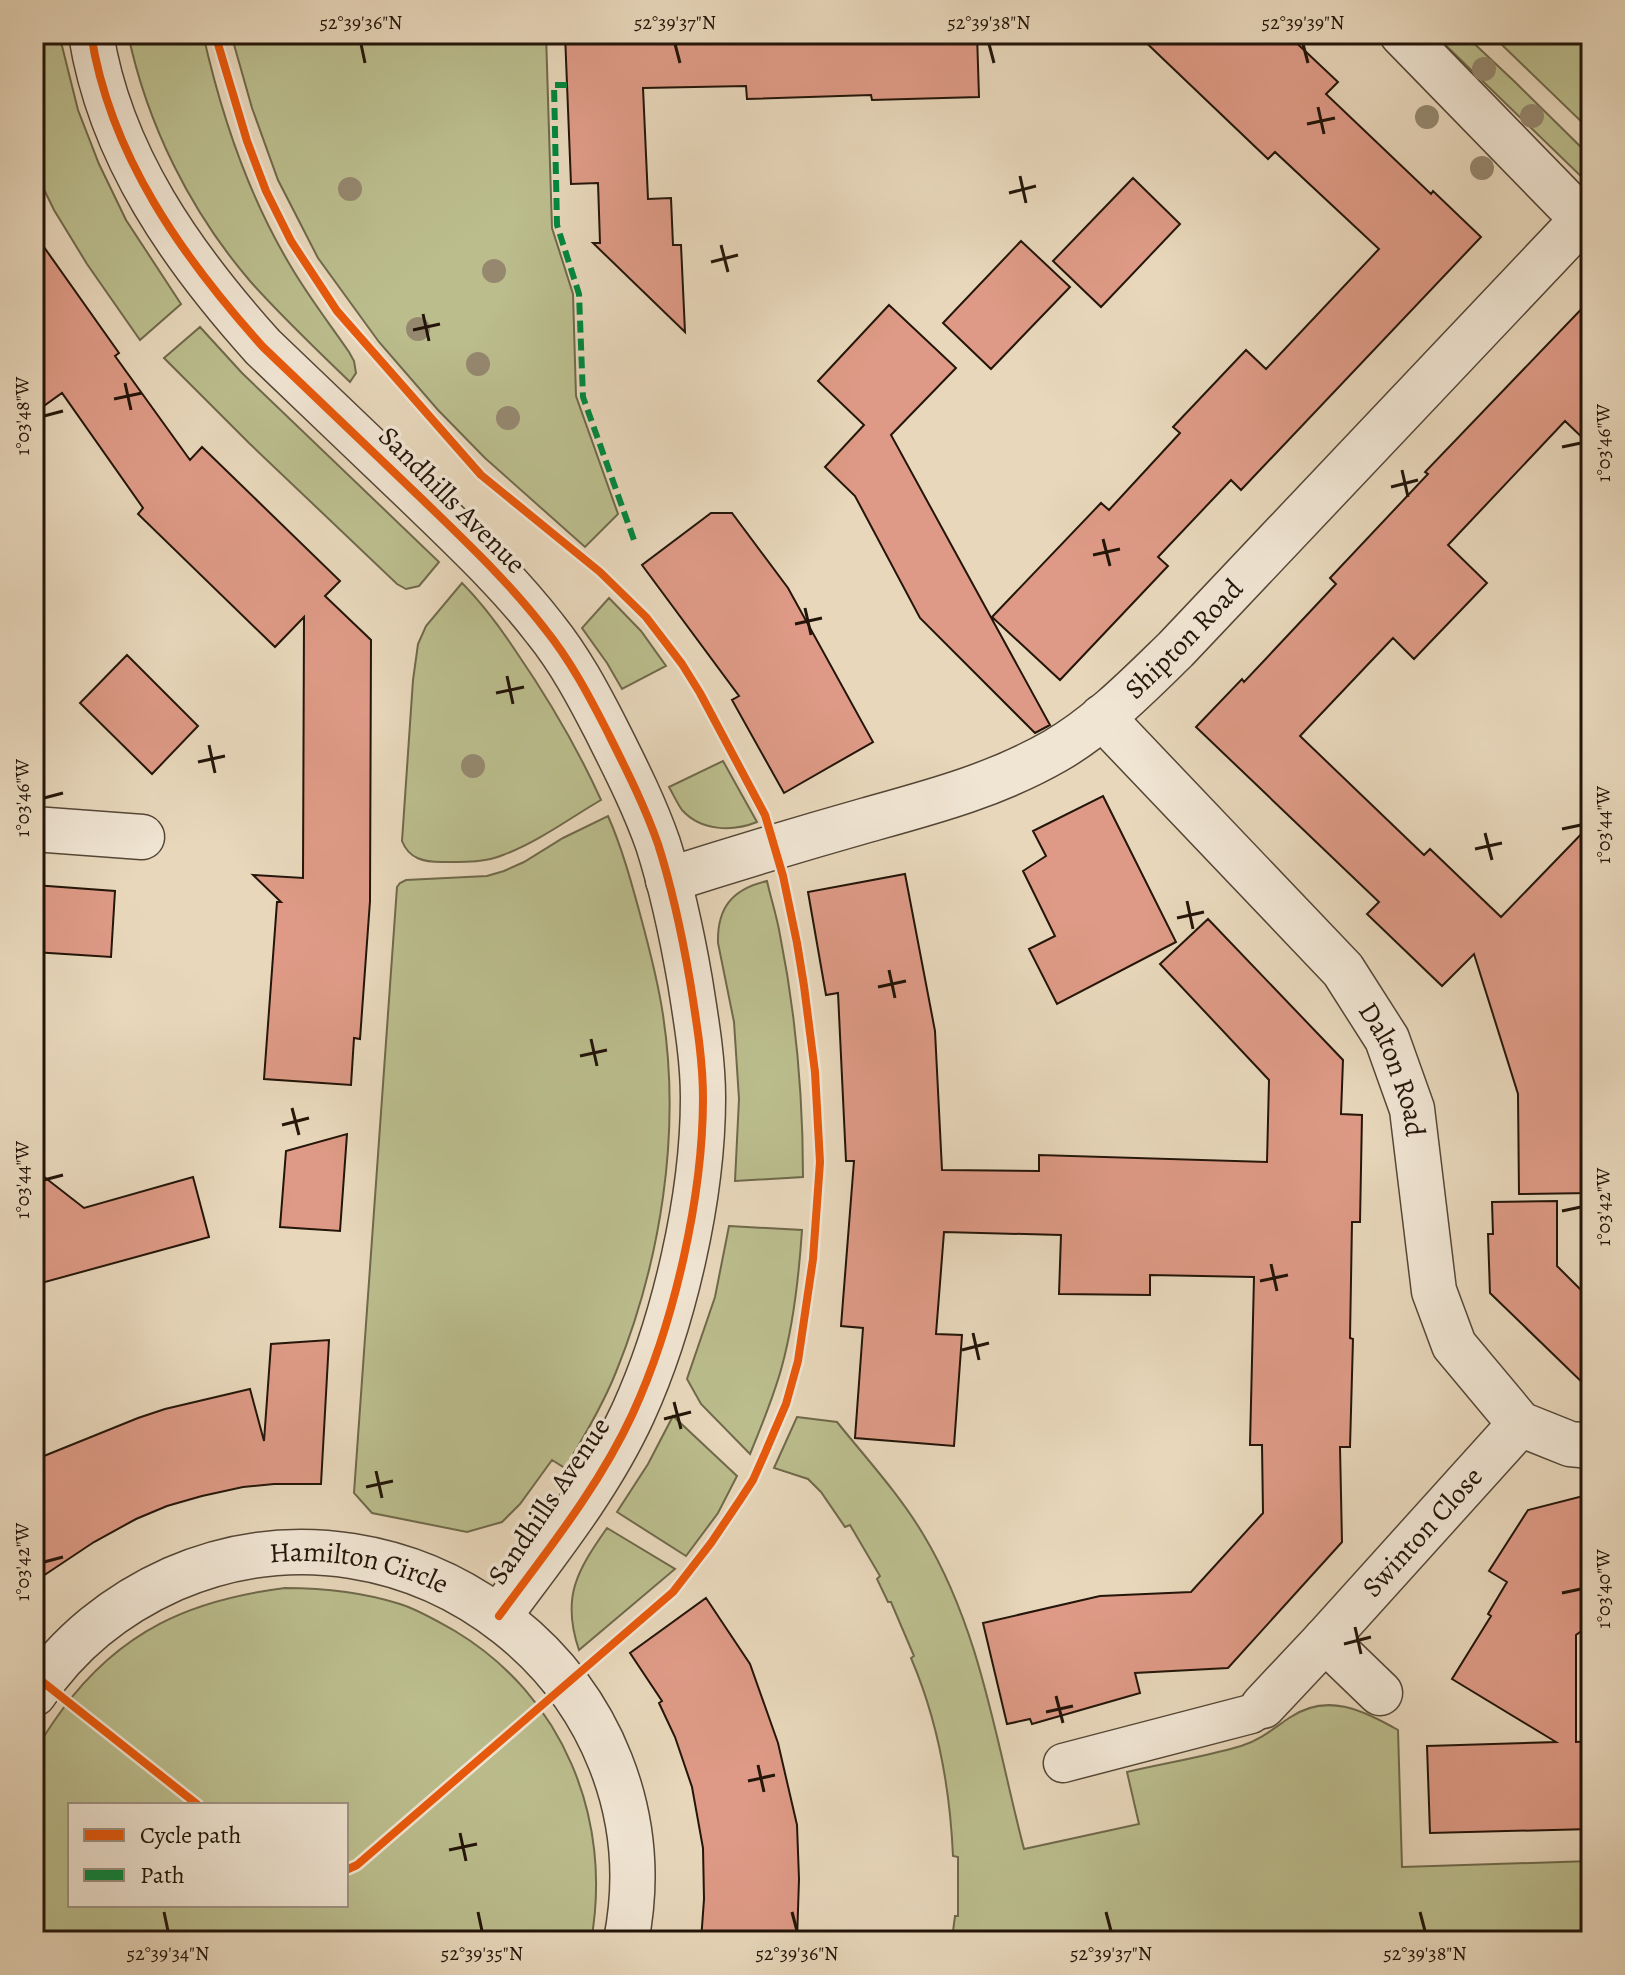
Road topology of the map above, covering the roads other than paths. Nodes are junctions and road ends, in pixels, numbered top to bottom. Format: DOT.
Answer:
graph roads {
  1 [pos="91,34"];
  2 [pos="1402,34"];
  3 [pos="1587,224"];
  4 [pos="1102,717"];
  5 [pos="34,829"];
  6 [pos="142,837"];
  7 [pos="668,880"];
  8 [pos="1520,1424"];
  9 [pos="1591,1446"];
  10 [pos="499,1616"];
  11 [pos="1325,1640"];
  12 [pos="1380,1693"];
  13 [pos="34,1694"];
  14 [pos="1263,1706"];
  15 [pos="1063,1763"];
  16 [pos="626,1941"];
  1 -- 7 [label="street, Sandhills Avenue"];
  2 -- 3 [label="street"];
  3 -- 4 [label="street, Shipton Road"];
  4 -- 7 [label="street, Shipton Road"];
  4 -- 8 [label="street, Dalton Road"];
  5 -- 6 [label="street"];
  7 -- 10 [label="street, Sandhills Avenue"];
  8 -- 9 [label="street, Dalton Road"];
  8 -- 11 [label="street, Swinton Close"];
  10 -- 13 [label="street, Hamilton Circle"];
  10 -- 16 [label="street, Hamilton Circle"];
  11 -- 12 [label="street"];
  11 -- 14 [label="street, Swinton Close"];
  14 -- 15 [label="lane"];
}
